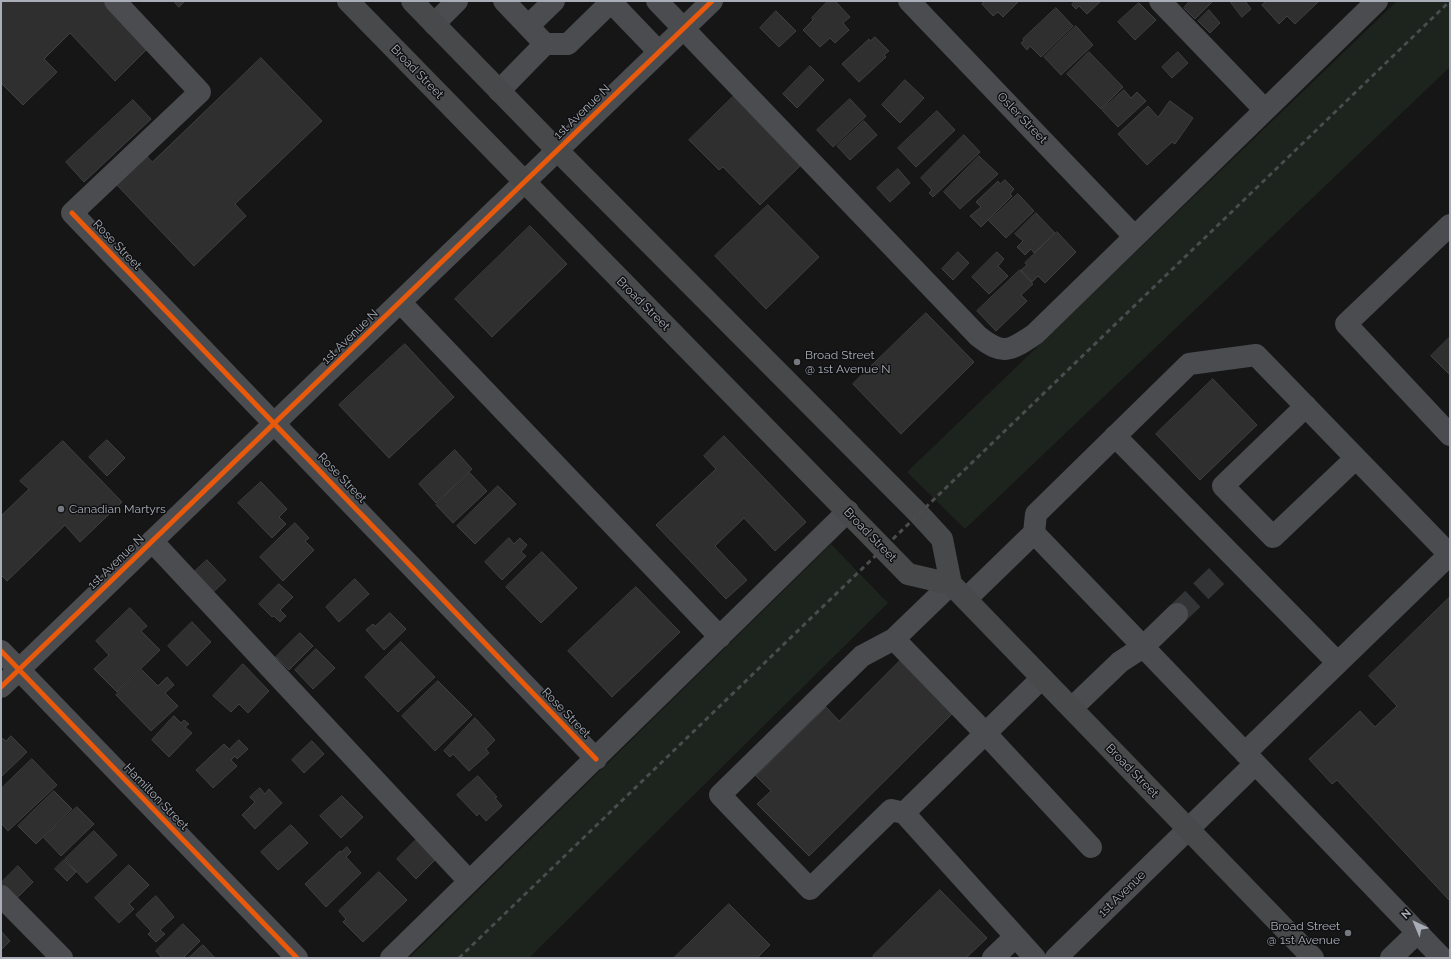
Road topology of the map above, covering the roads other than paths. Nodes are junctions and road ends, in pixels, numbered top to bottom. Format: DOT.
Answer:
graph roads {
  1 [pos="115,1"];
  2 [pos="348,1"];
  3 [pos="412,1"];
  4 [pos="457,1"];
  5 [pos="504,1"];
  6 [pos="554,1"];
  7 [pos="657,1"];
  8 [pos="712,1"];
  9 [pos="909,1"];
  10 [pos="1160,1"];
  11 [pos="1377,1"];
  12 [pos="610,2"];
  13 [pos="434,24"];
  14 [pos="528,26"];
  15 [pos="684,28"];
  16 [pos="545,44"];
  17 [pos="659,52"];
  18 [pos="499,91"];
  19 [pos="1264,109"];
  20 [pos="557,150"];
  21 [pos="524,182"];
  22 [pos="1450,225"];
  23 [pos="1134,236"];
  24 [pos="401,303"];
  25 [pos="1306,406"];
  26 [pos="275,423"];
  27 [pos="1450,435"];
  28 [pos="1115,436"];
  29 [pos="1356,458"];
  30 [pos="848,511"];
  31 [pos="1034,533"];
  32 [pos="152,541"];
  33 [pos="1450,555"];
  34 [pos="951,584"];
  35 [pos="966,600"];
  36 [pos="1177,614"];
  37 [pos="720,637"];
  38 [pos="894,639"];
  39 [pos="1143,647"];
  40 [pos="1,651"];
  41 [pos="1338,663"];
  42 [pos="19,670"];
  43 [pos="1042,678"];
  44 [pos="1,687"];
  45 [pos="1072,708"];
  46 [pos="986,734"];
  47 [pos="1250,758"];
  48 [pos="596,759"];
  49 [pos="904,814"];
  50 [pos="1189,830"];
  51 [pos="1091,848"];
  52 [pos="469,881"];
  53 [pos="1,896"];
  54 [pos="1418,932"];
  55 [pos="1015,937"];
  56 [pos="62,958"];
  57 [pos="297,958"];
  58 [pos="391,958"];
  59 [pos="993,958"];
  60 [pos="1035,958"];
  61 [pos="1056,958"];
  62 [pos="1313,958"];
  63 [pos="1391,958"];
  64 [pos="1442,958"];
  1 -- 26 [label="street, Rose Street"];
  2 -- 21 [label="main road, Broad Street"];
  3 -- 13 [label="main road"];
  4 -- 13 [label="street"];
  5 -- 14 [label="street"];
  6 -- 14 [label="street"];
  7 -- 15 [label="street"];
  8 -- 15 [label="street, 1st Avenue N"];
  9 -- 23 [label="street, Osler Street"];
  10 -- 19 [label="street"];
  11 -- 19 [label="street"];
  12 -- 16 [label="street"];
  12 -- 17 [label="street"];
  13 -- 18 [label="main road"];
  14 -- 16 [label="street"];
  15 -- 17 [label="street, 1st Avenue N"];
  15 -- 23 [label="street"];
  16 -- 18 [label="street"];
  17 -- 20 [label="street, 1st Avenue N"];
  18 -- 20 [label="main road"];
  19 -- 23 [label="street"];
  20 -- 21 [label="street, 1st Avenue N"];
  20 -- 34 [label="main road"];
  21 -- 24 [label="street, 1st Avenue N"];
  21 -- 30 [label="main road, Broad Street"];
  22 -- 27 [label="street"];
  24 -- 26 [label="street, 1st Avenue N"];
  24 -- 37 [label="street"];
  25 -- 28 [label="street"];
  25 -- 29 [label="street"];
  25 -- 29 [label="street"];
  26 -- 32 [label="street, 1st Avenue N"];
  26 -- 48 [label="street, Rose Street"];
  28 -- 31 [label="street"];
  28 -- 41 [label="street"];
  29 -- 33 [label="street"];
  30 -- 34 [label="main road, Broad Street"];
  30 -- 37 [label="street"];
  31 -- 35 [label="street"];
  31 -- 39 [label="street"];
  32 -- 42 [label="street, 1st Avenue N"];
  32 -- 52 [label="street"];
  33 -- 41 [label="street, 1st Avenue"];
  34 -- 35 [label="main road, Broad Street"];
  34 -- 38 [label="street"];
  35 -- 43 [label="main road, Broad Street"];
  36 -- 39 [label="street"];
  37 -- 48 [label="street"];
  38 -- 46 [label="street"];
  38 -- 49 [label="street"];
  39 -- 45 [label="street"];
  39 -- 47 [label="street"];
  40 -- 42 [label="street, Hamilton Street"];
  41 -- 47 [label="street, 1st Avenue"];
  42 -- 44 [label="street, 1st Avenue N"];
  42 -- 57 [label="street, Hamilton Street"];
  43 -- 45 [label="main road, Broad Street"];
  43 -- 46 [label="street"];
  45 -- 50 [label="main road, Broad Street"];
  46 -- 49 [label="street"];
  46 -- 51 [label="street"];
  47 -- 50 [label="street, 1st Avenue"];
  47 -- 54 [label="street"];
  48 -- 52 [label="street"];
  49 -- 55 [label="street"];
  50 -- 61 [label="street, 1st Avenue"];
  50 -- 62 [label="main road, Broad Street"];
  52 -- 58 [label="street"];
  53 -- 56 [label="street"];
  54 -- 63 [label="street"];
  54 -- 64 [label="street"];
  55 -- 59 [label="street"];
  55 -- 60 [label="street"];
}
